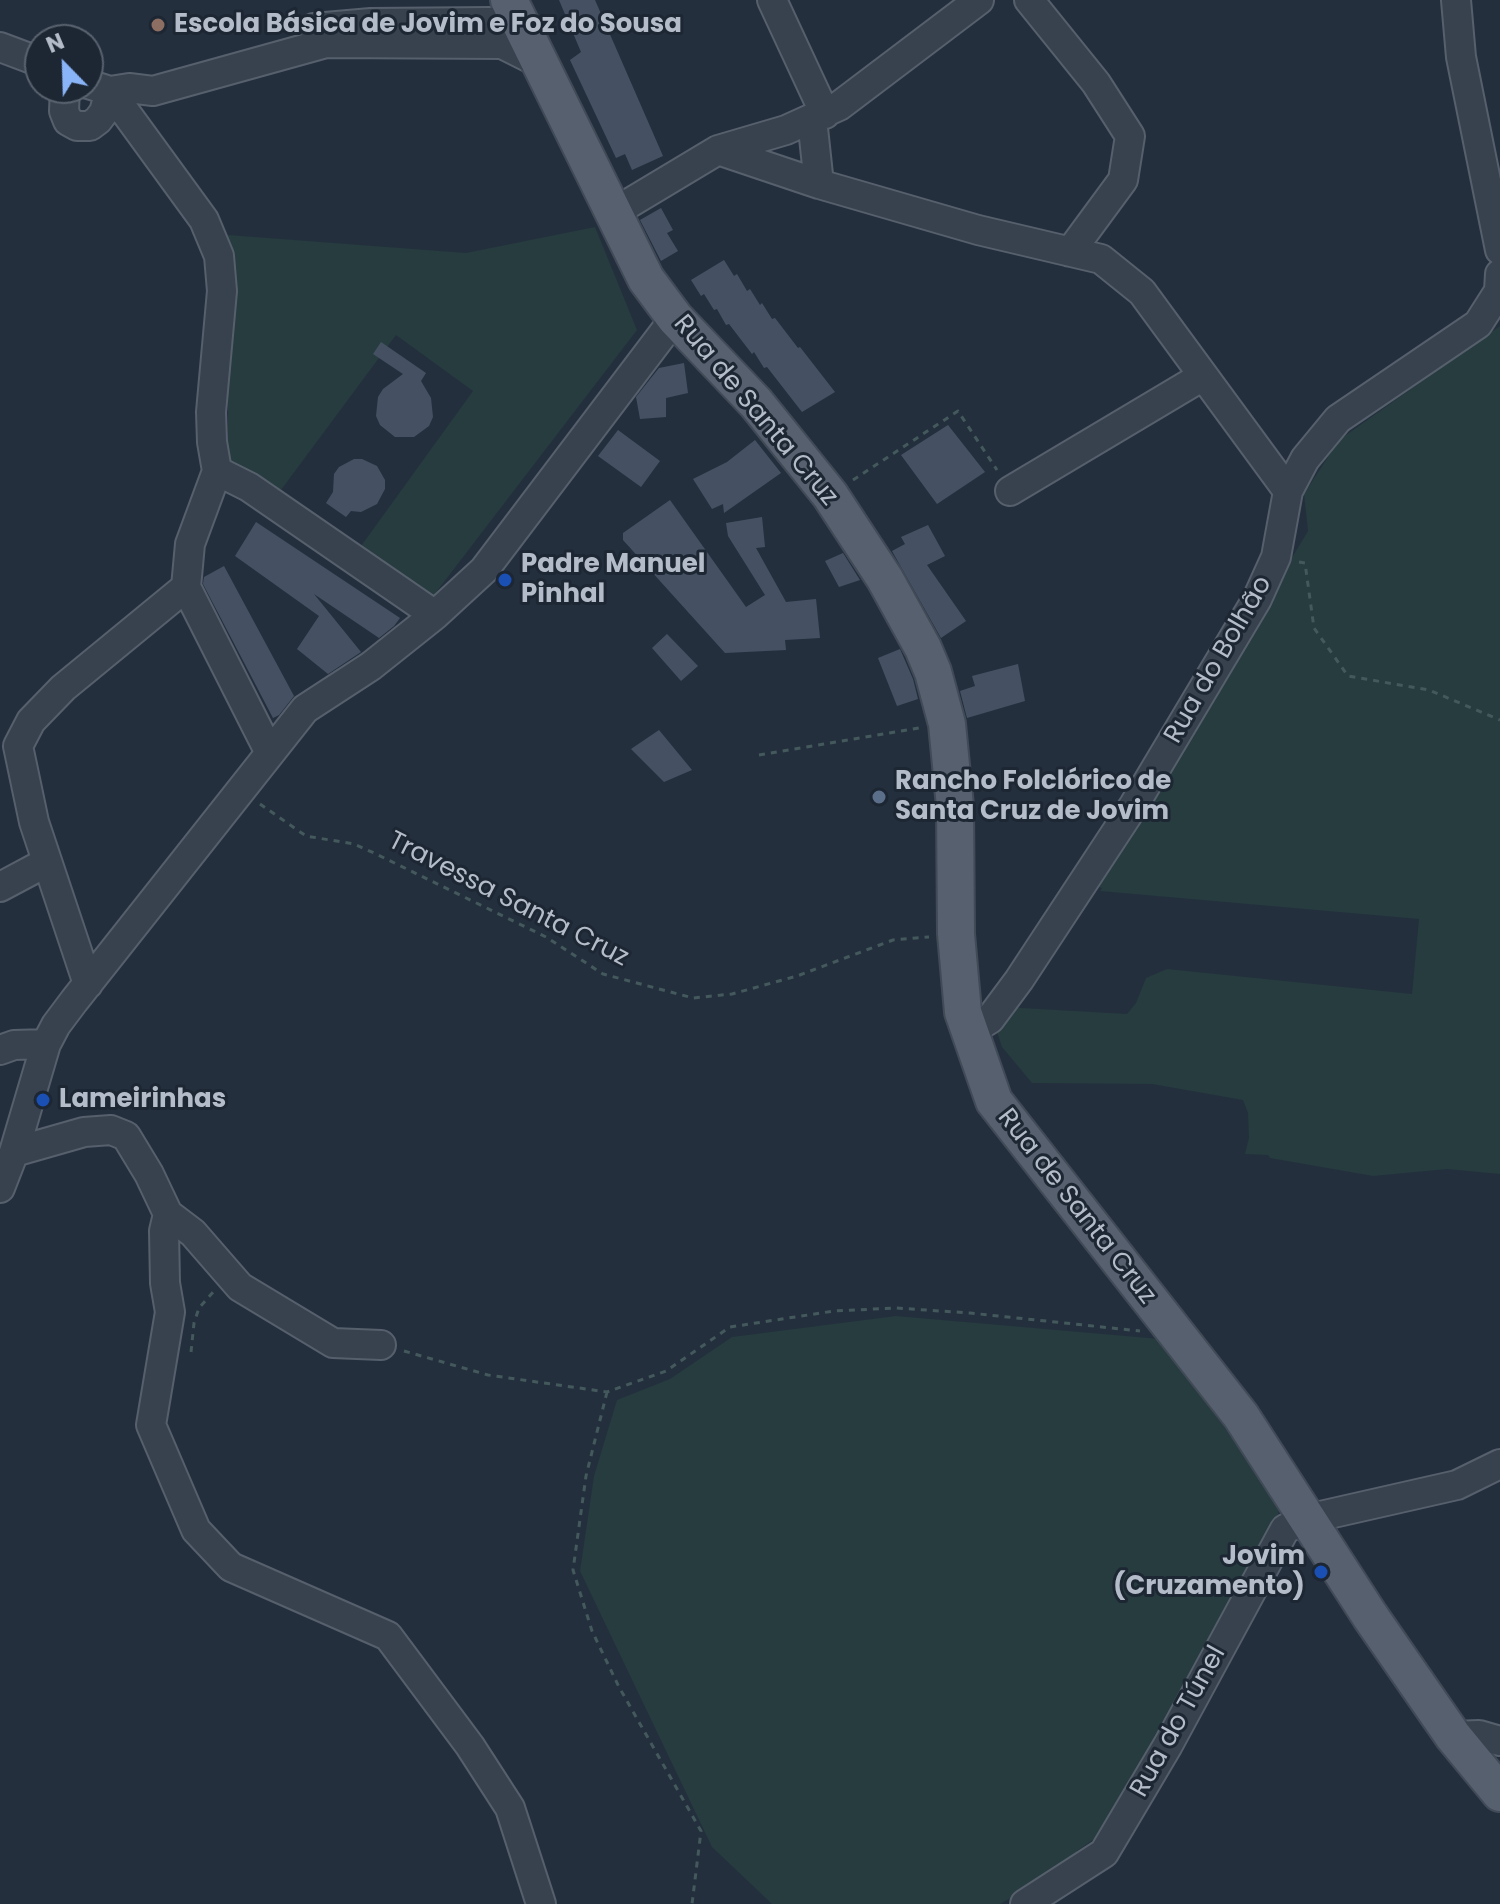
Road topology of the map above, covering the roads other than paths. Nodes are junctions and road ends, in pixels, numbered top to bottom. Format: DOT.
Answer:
graph roads {
  1 [pos="772,0"];
  2 [pos="979,0"];
  3 [pos="1029,0"];
  4 [pos="1456,0"];
  5 [pos="510,13"];
  6 [pos="474,32"];
  7 [pos="0,47"];
  8 [pos="24,56"];
  9 [pos="540,63"];
  10 [pos="109,88"];
  11 [pos="64,104"];
  12 [pos="819,116"];
  13 [pos="718,150"];
  14 [pos="819,184"];
  15 [pos="613,213"];
  16 [pos="1500,250"];
  17 [pos="1070,252"];
  18 [pos="1500,274"];
  19 [pos="675,318"];
  20 [pos="1203,376"];
  21 [pos="217,471"];
  22 [pos="1010,491"];
  23 [pos="1288,491"];
  24 [pos="186,587"];
  25 [pos="435,615"];
  26 [pos="270,753"];
  27 [pos="47,862"];
  28 [pos="0,887"];
  29 [pos="88,984"];
  30 [pos="969,1032"];
  31 [pos="46,1044"];
  32 [pos="0,1050"];
  33 [pos="14,1152"];
  34 [pos="0,1188"];
  35 [pos="168,1214"];
  36 [pos="381,1345"];
  37 [pos="1500,1464"];
  38 [pos="1307,1519"];
  39 [pos="1453,1736"];
  40 [pos="1500,1741"];
  41 [pos="1500,1793"];
  42 [pos="541,1904"];
  43 [pos="1025,1904"];
  1 -- 12 [label="street"];
  2 -- 12 [label="street"];
  3 -- 17 [label="street"];
  4 -- 16 [label="street"];
  5 -- 6 [label="street"];
  5 -- 9 [label="main road, Rua de Santa Cruz"];
  6 -- 9 [label="street"];
  6 -- 10 [label="street"];
  7 -- 8 [label="street"];
  9 -- 15 [label="main road, Rua de Santa Cruz"];
  10 -- 11 [label="street"];
  10 -- 21 [label="street"];
  12 -- 13 [label="street"];
  12 -- 14 [label="street"];
  13 -- 14 [label="street"];
  13 -- 15 [label="street"];
  14 -- 17 [label="street"];
  15 -- 19 [label="main road, Rua de Santa Cruz"];
  17 -- 20 [label="street"];
  18 -- 23 [label="street, Rua do Bolhão"];
  19 -- 25 [label="street"];
  19 -- 30 [label="main road, Rua de Santa Cruz"];
  20 -- 22 [label="street"];
  20 -- 23 [label="street"];
  21 -- 24 [label="street"];
  21 -- 25 [label="street"];
  23 -- 30 [label="street, Rua do Bolhão"];
  24 -- 26 [label="street"];
  24 -- 27 [label="street"];
  25 -- 26 [label="street"];
  26 -- 29 [label="street"];
  27 -- 28 [label="street"];
  27 -- 29 [label="street"];
  29 -- 31 [label="street"];
  30 -- 38 [label="main road, Rua de Santa Cruz"];
  31 -- 32 [label="street"];
  31 -- 33 [label="street"];
  33 -- 34 [label="street"];
  33 -- 35 [label="street"];
  35 -- 36 [label="street"];
  35 -- 42 [label="street"];
  37 -- 38 [label="street"];
  38 -- 39 [label="main road, Rua de Santa Cruz"];
  38 -- 43 [label="street, Rua do Túnel"];
  39 -- 40 [label="street"];
  39 -- 41 [label="main road, Rua de Santa Cruz"];
}
